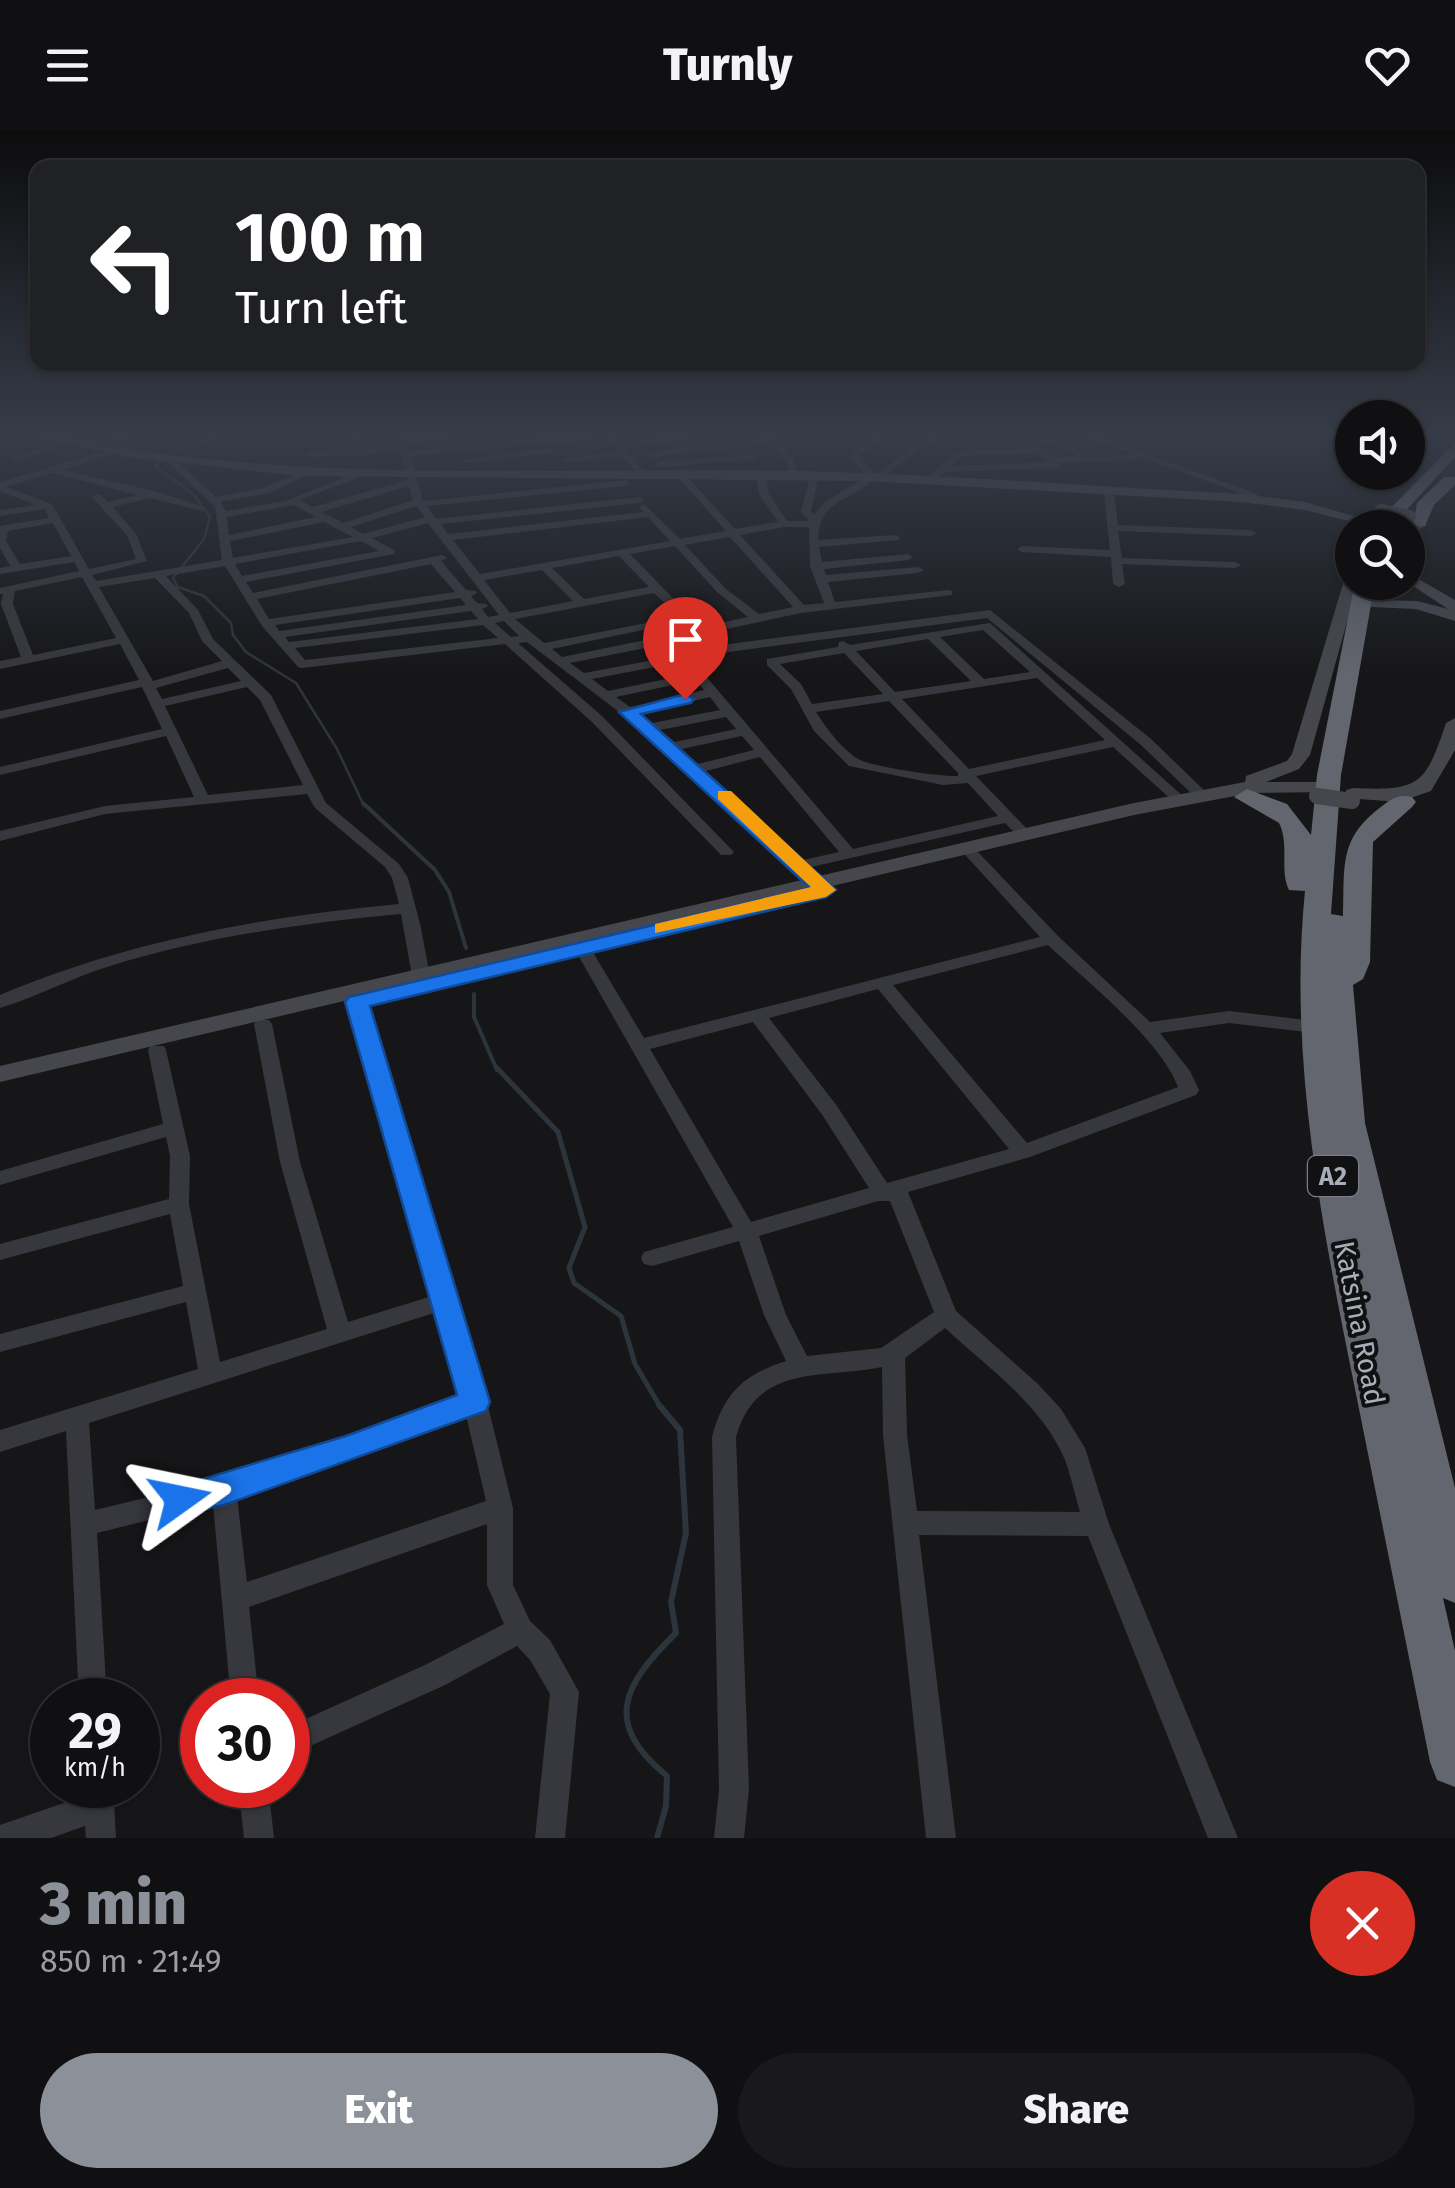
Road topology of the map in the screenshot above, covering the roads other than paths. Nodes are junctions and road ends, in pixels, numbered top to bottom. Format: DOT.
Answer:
graph roads {
  1 [pos="53,516"];
  2 [pos="115,516"];
  3 [pos="224,516"];
  4 [pos="322,516"];
  5 [pos="378,516"];
  6 [pos="429,516"];
  7 [pos="476,516"];
  8 [pos="638,516"];
  9 [pos="652,516"];
  10 [pos="716,516"];
  11 [pos="778,516"];
  12 [pos="807,516"];
  13 [pos="819,516"];
  14 [pos="1112,516"];
  15 [pos="327,518"];
  16 [pos="55,520"];
  17 [pos="432,520"];
  18 [pos="609,520"];
  19 [pos="814,522"];
  20 [pos="784,524"];
  21 [pos="344,526"];
  22 [pos="288,528"];
  23 [pos="1113,528"];
  24 [pos="1251,533"];
  25 [pos="1,535"];
  26 [pos="250,535"];
  27 [pos="448,536"];
  28 [pos="734,536"];
  29 [pos="366,538"];
  30 [pos="895,538"];
  31 [pos="224,540"];
  32 [pos="679,544"];
  33 [pos="813,544"];
  34 [pos="315,548"];
  35 [pos="1022,549"];
  36 [pos="276,554"];
  37 [pos="458,554"];
  38 [pos="623,554"];
  39 [pos="908,557"];
  40 [pos="599,558"];
  41 [pos="1116,558"];
  42 [pos="74,559"];
  43 [pos="434,560"];
  44 [pos="9,561"];
  45 [pos="228,562"];
  46 [pos="1235,565"];
  47 [pos="816,566"];
  48 [pos="545,567"];
  49 [pos="918,570"];
  50 [pos="0,571"];
  51 [pos="168,572"];
  52 [pos="476,578"];
  53 [pos="87,580"];
  54 [pos="238,580"];
  55 [pos="822,580"];
  56 [pos="1119,584"];
  57 [pos="656,588"];
  58 [pos="1425,588"];
  59 [pos="5,590"];
  60 [pos="487,590"];
  61 [pos="948,593"];
  62 [pos="464,594"];
  63 [pos="252,598"];
  64 [pos="1346,600"];
  65 [pos="1372,600"];
  66 [pos="1372,600"];
  67 [pos="1403,600"];
  68 [pos="580,601"];
  69 [pos="831,606"];
  70 [pos="1455,607"];
  71 [pos="474,608"];
  72 [pos="805,608"];
  73 [pos="502,610"];
  74 [pos="754,616"];
  75 [pos="1455,616"];
  76 [pos="684,618"];
  77 [pos="485,620"];
  78 [pos="266,623"];
  79 [pos="656,624"];
  80 [pos="828,629"];
  81 [pos="931,636"];
  82 [pos="670,639"];
  83 [pos="122,640"];
  84 [pos="281,641"];
  85 [pos="507,642"];
  86 [pos="536,642"];
  87 [pos="720,644"];
  88 [pos="847,648"];
  89 [pos="28,658"];
  90 [pos="684,658"];
  91 [pos="1046,658"];
  92 [pos="1330,660"];
  93 [pos="560,661"];
  94 [pos="1026,661"];
  95 [pos="230,663"];
  96 [pos="0,665"];
  97 [pos="1041,674"];
  98 [pos="581,676"];
  99 [pos="698,676"];
  100 [pos="252,682"];
  101 [pos="980,682"];
  102 [pos="148,684"];
  103 [pos="714,692"];
  104 [pos="606,696"];
  105 [pos="891,699"];
  106 [pos="156,704"];
  107 [pos="808,709"];
  108 [pos="628,712"];
  109 [pos="730,712"];
  110 [pos="0,714"];
  111 [pos="1455,723"];
  112 [pos="649,728"];
  113 [pos="172,730"];
  114 [pos="745,731"];
  115 [pos="1116,742"];
  116 [pos="672,747"];
  117 [pos="765,752"];
  118 [pos="1455,764"];
  119 [pos="696,769"];
  120 [pos="0,771"];
  121 [pos="966,776"];
  122 [pos="311,789"];
  123 [pos="1334,791"];
  124 [pos="1237,794"];
  125 [pos="1190,797"];
  126 [pos="203,800"];
  127 [pos="1403,802"];
  128 [pos="1008,818"];
  129 [pos="1025,835"];
  130 [pos="0,836"];
  131 [pos="726,852"];
  132 [pos="850,855"];
  133 [pos="974,855"];
  134 [pos="801,864"];
  135 [pos="822,886"];
  136 [pos="408,908"];
  137 [pos="1051,939"];
  138 [pos="582,948"];
  139 [pos="421,976"];
  140 [pos="882,983"];
  141 [pos="1324,985"];
  142 [pos="0,1002"];
  143 [pos="357,1002"];
  144 [pos="757,1014"];
  145 [pos="262,1024"];
  146 [pos="1315,1027"];
  147 [pos="1145,1029"];
  148 [pos="637,1046"];
  149 [pos="156,1050"];
  150 [pos="0,1074"];
  151 [pos="0,1088"];
  152 [pos="171,1128"];
  153 [pos="1023,1152"];
  154 [pos="0,1178"];
  155 [pos="890,1193"];
  156 [pos="179,1204"];
  157 [pos="747,1233"];
  158 [pos="0,1252"];
  159 [pos="652,1258"];
  160 [pos="196,1291"];
  161 [pos="447,1300"];
  162 [pos="947,1316"];
  163 [pos="339,1331"];
  164 [pos="0,1343"];
  165 [pos="893,1354"];
  166 [pos="801,1367"];
  167 [pos="211,1374"];
  168 [pos="475,1402"];
  169 [pos="77,1418"];
  170 [pos="0,1441"];
  171 [pos="224,1490"];
  172 [pos="500,1508"];
  173 [pos="905,1524"];
  174 [pos="1096,1524"];
  175 [pos="83,1525"];
  176 [pos="1455,1581"];
  177 [pos="235,1600"];
  178 [pos="520,1630"];
  179 [pos="92,1678"];
  180 [pos="243,1678"];
  181 [pos="310,1732"];
  182 [pos="1455,1762"];
  183 [pos="72,1808"];
  184 [pos="100,1808"];
  185 [pos="255,1808"];
  186 [pos="6,1838"];
  187 [pos="101,1838"];
  188 [pos="258,1838"];
  189 [pos="550,1838"];
  190 [pos="729,1838"];
  191 [pos="940,1838"];
  192 [pos="1223,1838"];
  1 -- 16 [label="street"];
  2 -- 53 [label="street"];
  3 -- 31 [label="street"];
  4 -- 15 [label="street"];
  5 -- 21 [label="street"];
  6 -- 17 [label="street"];
  7 -- 17 [label="street"];
  8 -- 18 [label="street"];
  9 -- 32 [label="street"];
  10 -- 28 [label="street"];
  11 -- 20 [label="street"];
  12 -- 19 [label="street"];
  13 -- 19 [label="street"];
  14 -- 23 [label="street"];
  15 -- 21 [label="street"];
  15 -- 22 [label="street"];
  16 -- 25 [label="street"];
  16 -- 42 [label="street"];
  17 -- 27 [label="street"];
  17 -- 29 [label="street"];
  18 -- 27 [label="street"];
  18 -- 40 [label="street"];
  19 -- 20 [label="street"];
  19 -- 33 [label="street"];
  20 -- 28 [label="street"];
  21 -- 29 [label="street"];
  22 -- 26 [label="street"];
  22 -- 34 [label="street"];
  23 -- 24 [label="street"];
  23 -- 41 [label="street"];
  25 -- 44 [label="street"];
  26 -- 31 [label="street"];
  26 -- 36 [label="street"];
  27 -- 37 [label="street"];
  28 -- 32 [label="street"];
  28 -- 72 [label="street"];
  29 -- 34 [label="street"];
  29 -- 54 [label="street"];
  30 -- 33 [label="street"];
  31 -- 45 [label="street"];
  32 -- 38 [label="street"];
  32 -- 74 [label="street"];
  33 -- 47 [label="street"];
  34 -- 36 [label="street"];
  35 -- 41 [label="street"];
  36 -- 45 [label="street"];
  37 -- 43 [label="street"];
  37 -- 52 [label="street"];
  38 -- 40 [label="street"];
  38 -- 57 [label="street"];
  39 -- 47 [label="street"];
  40 -- 48 [label="street"];
  41 -- 46 [label="street"];
  41 -- 56 [label="street"];
  42 -- 44 [label="street"];
  42 -- 53 [label="street"];
  43 -- 62 [label="street"];
  43 -- 63 [label="street"];
  44 -- 50 [label="street"];
  45 -- 51 [label="street"];
  45 -- 54 [label="street"];
  47 -- 55 [label="street"];
  48 -- 52 [label="street"];
  48 -- 68 [label="street"];
  49 -- 55 [label="street"];
  51 -- 53 [label="street"];
  51 -- 95 [label="street"];
  52 -- 60 [label="street"];
  53 -- 59 [label="street"];
  53 -- 83 [label="street"];
  54 -- 63 [label="street"];
  55 -- 69 [label="street"];
  57 -- 68 [label="street"];
  57 -- 76 [label="street"];
  58 -- 70 [label="main road"];
  59 -- 89 [label="street"];
  60 -- 62 [label="street"];
  60 -- 73 [label="street"];
  61 -- 69 [label="street"];
  62 -- 71 [label="street"];
  62 -- 78 [label="street"];
  63 -- 78 [label="street"];
  64 -- 92 [label="main road"];
  65 -- 123 [label="highway, Katsina Road / A2"];
  66 -- 141 [label="highway, Katsina Road / A2"];
  67 -- 75 [label="main road"];
  68 -- 73 [label="street"];
  69 -- 72 [label="street"];
  71 -- 73 [label="street"];
  71 -- 77 [label="street"];
  71 -- 84 [label="street"];
  72 -- 74 [label="street"];
  72 -- 80 [label="street"];
  73 -- 77 [label="street"];
  73 -- 86 [label="street"];
  74 -- 76 [label="street"];
  76 -- 79 [label="street"];
  77 -- 84 [label="street"];
  77 -- 85 [label="street"];
  78 -- 84 [label="street"];
  79 -- 82 [label="street"];
  79 -- 86 [label="street"];
  80 -- 87 [label="street"];
  80 -- 88 [label="street"];
  80 -- 91 [label="street"];
  81 -- 88 [label="street"];
  81 -- 94 [label="street"];
  81 -- 101 [label="street"];
  82 -- 90 [label="street"];
  82 -- 93 [label="street"];
  83 -- 89 [label="street"];
  83 -- 102 [label="street"];
  84 -- 85 [label="street"];
  85 -- 86 [label="street"];
  85 -- 131 [label="street"];
  86 -- 93 [label="street"];
  88 -- 105 [label="street"];
  88 -- 107 [label="street"];
  89 -- 96 [label="street"];
  90 -- 98 [label="street"];
  90 -- 99 [label="street"];
  91 -- 94 [label="street"];
  91 -- 125 [label="street"];
  92 -- 123 [label="highway"];
  92 -- 124 [label="main road"];
  93 -- 98 [label="street"];
  94 -- 97 [label="street"];
  95 -- 100 [label="street"];
  95 -- 102 [label="street"];
  97 -- 101 [label="street"];
  97 -- 115 [label="street"];
  98 -- 104 [label="street"];
  99 -- 103 [label="street"];
  99 -- 104 [label="street"];
  100 -- 106 [label="street"];
  100 -- 122 [label="street"];
  101 -- 105 [label="street"];
  102 -- 106 [label="street"];
  102 -- 110 [label="street"];
  103 -- 108 [label="street"];
  103 -- 109 [label="street"];
  104 -- 108 [label="street"];
  105 -- 107 [label="street"];
  105 -- 121 [label="street"];
  106 -- 113 [label="street"];
  107 -- 121 [label="street"];
  108 -- 112 [label="street"];
  109 -- 112 [label="street"];
  109 -- 114 [label="street"];
  111 -- 123 [label="main road"];
  112 -- 116 [label="street"];
  113 -- 120 [label="street"];
  113 -- 126 [label="street"];
  114 -- 116 [label="street"];
  114 -- 117 [label="street"];
  115 -- 121 [label="street"];
  115 -- 125 [label="street"];
  116 -- 119 [label="street"];
  117 -- 119 [label="street"];
  117 -- 132 [label="street"];
  118 -- 127 [label="main road"];
  119 -- 134 [label="street"];
  121 -- 128 [label="street"];
  122 -- 126 [label="street"];
  122 -- 136 [label="street"];
  123 -- 124 [label="main road"];
  123 -- 127 [label="main road"];
  123 -- 141 [label="highway, Katsina Road / A2"];
  124 -- 125 [label="main road"];
  124 -- 133 [label="main road"];
  124 -- 141 [label="highway"];
  125 -- 129 [label="main road"];
  126 -- 130 [label="street"];
  127 -- 141 [label="highway"];
  128 -- 129 [label="street"];
  128 -- 132 [label="street"];
  129 -- 135 [label="main road"];
  132 -- 134 [label="street"];
  133 -- 135 [label="main road"];
  133 -- 137 [label="street"];
  134 -- 135 [label="street"];
  135 -- 138 [label="main road"];
  135 -- 139 [label="main road"];
  136 -- 139 [label="street"];
  136 -- 142 [label="street"];
  137 -- 140 [label="street"];
  137 -- 147 [label="street"];
  138 -- 143 [label="main road"];
  138 -- 148 [label="street"];
  139 -- 150 [label="main road"];
  140 -- 144 [label="street"];
  140 -- 153 [label="street"];
  141 -- 146 [label="highway, Katsina Road / A2"];
  141 -- 176 [label="highway, Katsina Road / A2"];
  143 -- 145 [label="main road"];
  143 -- 161 [label="street"];
  144 -- 148 [label="street"];
  144 -- 155 [label="street"];
  145 -- 149 [label="main road"];
  145 -- 163 [label="street"];
  146 -- 147 [label="street"];
  146 -- 182 [label="highway, Katsina Road / A2"];
  147 -- 153 [label="street"];
  148 -- 157 [label="street"];
  149 -- 151 [label="main road"];
  149 -- 152 [label="street"];
  152 -- 154 [label="street"];
  152 -- 156 [label="street"];
  153 -- 155 [label="street"];
  155 -- 157 [label="street"];
  155 -- 162 [label="street"];
  156 -- 158 [label="street"];
  156 -- 160 [label="street"];
  157 -- 159 [label="street"];
  157 -- 166 [label="street"];
  160 -- 164 [label="street"];
  160 -- 167 [label="street"];
  161 -- 163 [label="street"];
  161 -- 168 [label="street"];
  162 -- 165 [label="street"];
  162 -- 174 [label="street"];
  163 -- 167 [label="street"];
  165 -- 166 [label="street"];
  165 -- 173 [label="street"];
  166 -- 190 [label="street"];
  167 -- 169 [label="street"];
  168 -- 171 [label="street"];
  168 -- 172 [label="street"];
  169 -- 170 [label="street"];
  169 -- 175 [label="street"];
  171 -- 175 [label="street"];
  171 -- 177 [label="street"];
  172 -- 177 [label="street"];
  172 -- 178 [label="street"];
  173 -- 174 [label="street"];
  173 -- 191 [label="street"];
  174 -- 192 [label="street"];
  175 -- 179 [label="street"];
  177 -- 180 [label="street"];
  178 -- 181 [label="street"];
  178 -- 189 [label="street"];
  183 -- 186 [label="street"];
  184 -- 187 [label="street"];
  185 -- 188 [label="street"];
}
